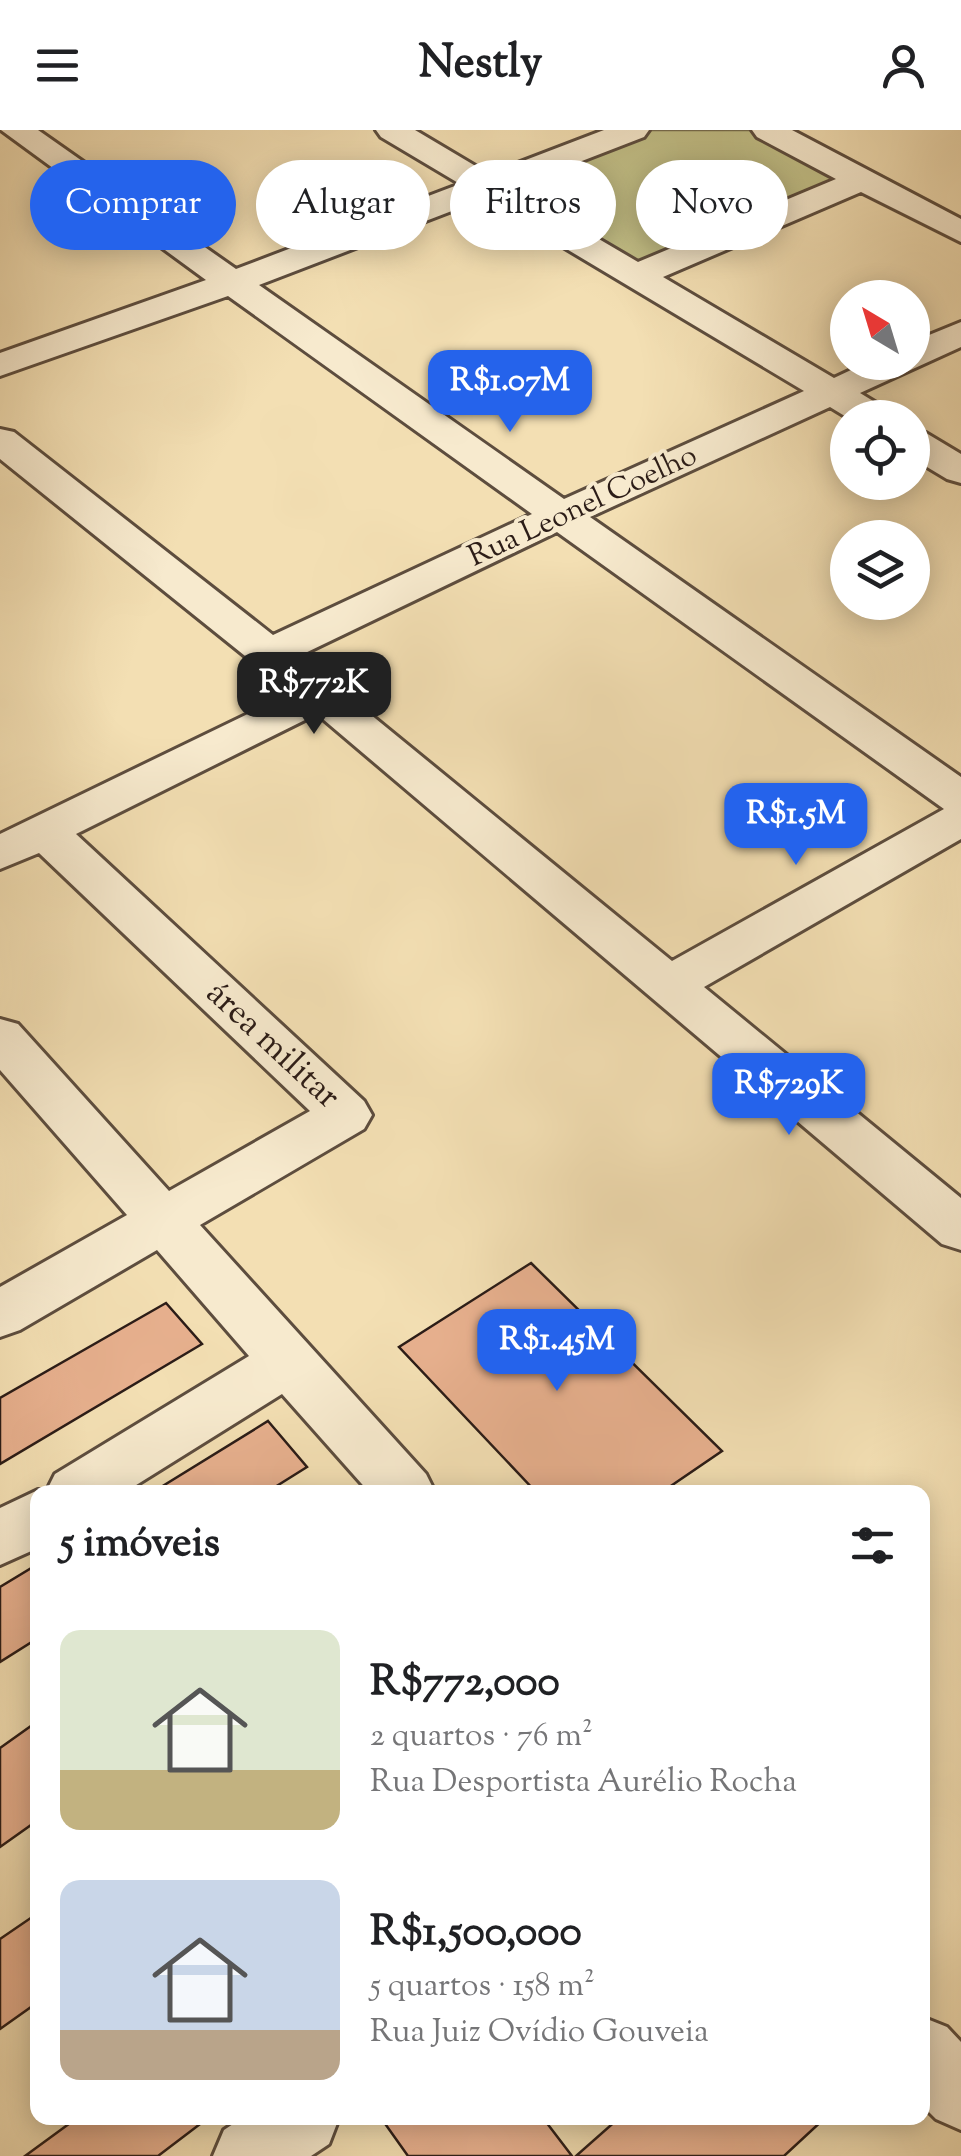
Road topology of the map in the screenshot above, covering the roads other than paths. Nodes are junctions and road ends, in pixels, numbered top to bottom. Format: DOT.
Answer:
graph roads {
  1 [pos="18,130"];
  2 [pos="392,130"];
  3 [pos="634,130"];
  4 [pos="768,130"];
  5 [pos="555,160"];
  6 [pos="450,166"];
  7 [pos="862,180"];
  8 [pos="450,200"];
  9 [pos="961,232"];
  10 [pos="594,250"];
  11 [pos="638,275"];
  12 [pos="229,284"];
  13 [pos="961,333"];
  14 [pos="930,348"];
  15 [pos="0,365"];
  16 [pos="862,380"];
  17 [pos="835,393"];
  18 [pos="846,400"];
  19 [pos="0,440"];
  20 [pos="930,452"];
  21 [pos="961,471"];
  22 [pos="563,514"];
  23 [pos="268,654"];
  24 [pos="321,695"];
  25 [pos="961,798"];
  26 [pos="961,819"];
  27 [pos="22,842"];
  28 [pos="669,984"];
  29 [pos="0,1037"];
  30 [pos="162,1221"];
  31 [pos="961,1230"];
  32 [pos="0,1314"];
  33 [pos="288,1362"];
  34 [pos="87,1485"];
  35 [pos="400,1485"];
  36 [pos="30,1521"];
  37 [pos="0,1539"];
  38 [pos="930,2061"];
  39 [pos="961,2094"];
  40 [pos="294,2125"];
  41 [pos="250,2156"];
  1 -- 12 [label="street"];
  2 -- 6 [label="street"];
  3 -- 5 [label="street"];
  4 -- 7 [label="street"];
  7 -- 9 [label="street"];
  7 -- 11 [label="street"];
  8 -- 12 [label="street"];
  10 -- 11 [label="street"];
  11 -- 17 [label="street"];
  12 -- 15 [label="street"];
  12 -- 22 [label="street"];
  13 -- 14 [label="street"];
  16 -- 17 [label="street, Rua Leonel Coelho"];
  17 -- 18 [label="street"];
  17 -- 22 [label="street, Rua Leonel Coelho"];
  19 -- 23 [label="street"];
  20 -- 21 [label="street"];
  22 -- 23 [label="street, Rua Leonel Coelho"];
  22 -- 25 [label="street"];
  23 -- 24 [label="street"];
  24 -- 27 [label="street"];
  24 -- 28 [label="street"];
  26 -- 28 [label="street"];
  27 -- 30 [label="street, área militar"];
  28 -- 31 [label="street"];
  29 -- 30 [label="street"];
  30 -- 32 [label="street, área militar"];
  30 -- 33 [label="street"];
  33 -- 34 [label="street"];
  33 -- 35 [label="street"];
  36 -- 37 [label="street"];
  38 -- 39 [label="street"];
  40 -- 41 [label="street"];
}
